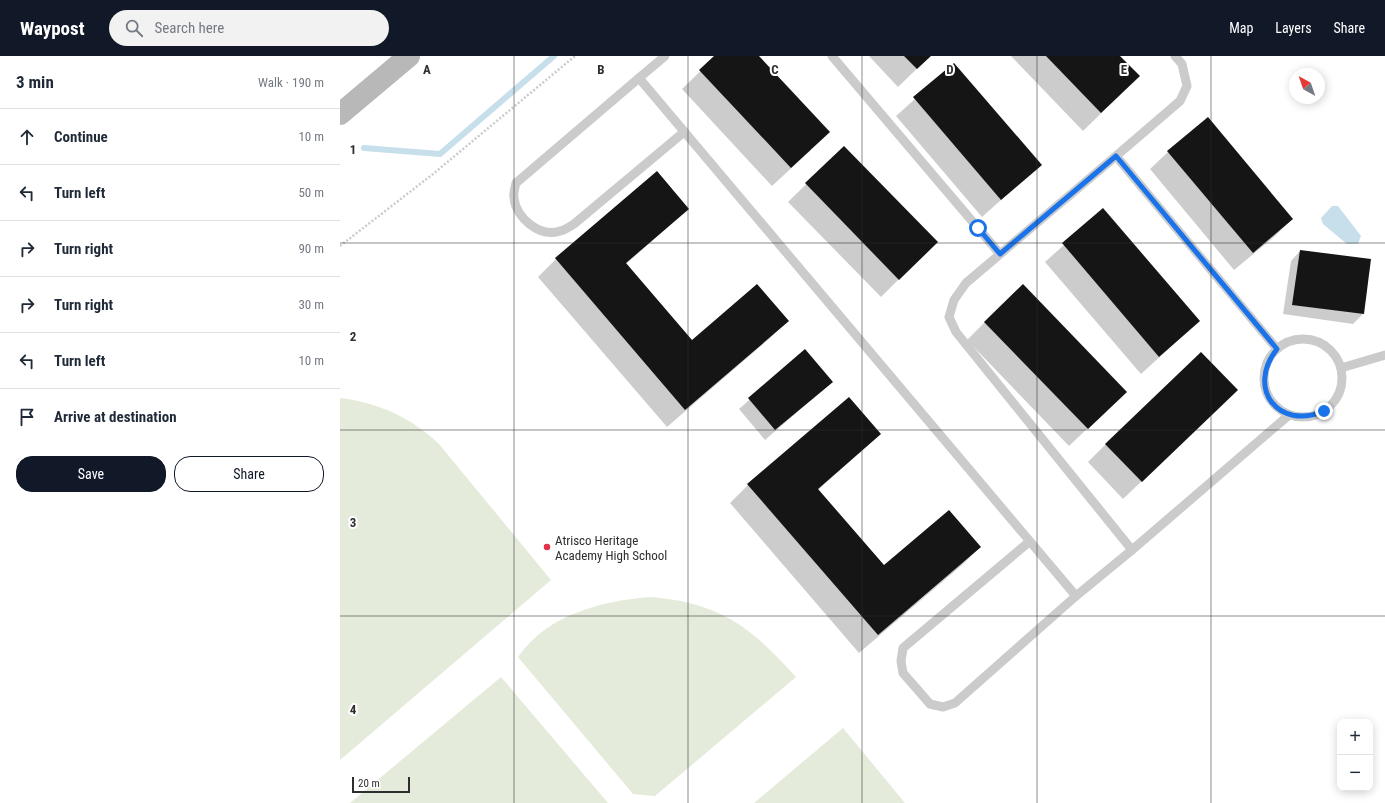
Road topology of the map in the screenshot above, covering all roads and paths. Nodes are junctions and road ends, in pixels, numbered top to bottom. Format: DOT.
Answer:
graph roads {
  1 [pos="409,56"];
  2 [pos="575,56"];
  3 [pos="665,56"];
  4 [pos="832,56"];
  5 [pos="1175,56"];
  6 [pos="639,78"];
  7 [pos="340,114"];
  8 [pos="684,132"];
  9 [pos="1116,156"];
  10 [pos="340,246"];
  11 [pos="1000,254"];
  12 [pos="1277,349"];
  13 [pos="1385,355"];
  14 [pos="1340,368"];
  15 [pos="1289,415"];
  16 [pos="1029,542"];
  17 [pos="1132,550"];
  18 [pos="1076,596"];
  1 -- 7 [label="main road"];
  2 -- 10 [label="path"];
  3 -- 6 [label="lane"];
  4 -- 11 [label="lane"];
  5 -- 9 [label="lane"];
  6 -- 8 [label="lane"];
  6 -- 8 [label="lane"];
  8 -- 16 [label="lane"];
  9 -- 11 [label="lane"];
  9 -- 12 [label="lane"];
  11 -- 17 [label="lane"];
  12 -- 14 [label="lane"];
  12 -- 15 [label="lane"];
  13 -- 14 [label="lane"];
  14 -- 15 [label="lane"];
  15 -- 17 [label="lane"];
  16 -- 18 [label="lane"];
  16 -- 18 [label="lane"];
  17 -- 18 [label="lane"];
}
